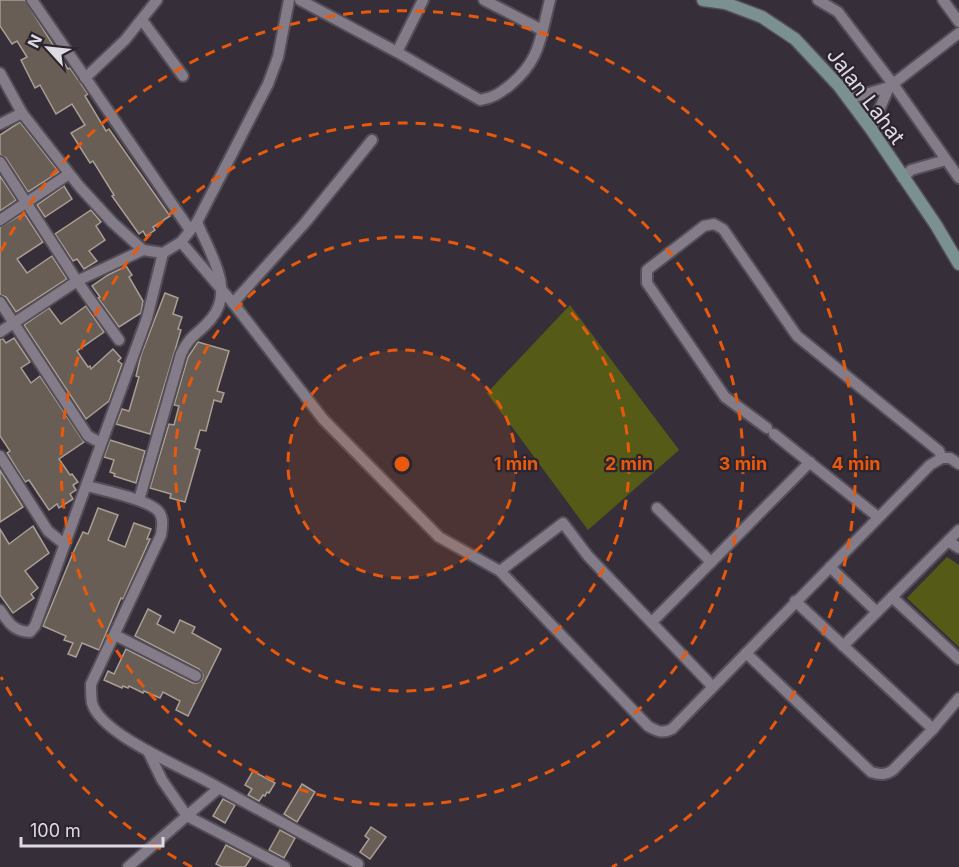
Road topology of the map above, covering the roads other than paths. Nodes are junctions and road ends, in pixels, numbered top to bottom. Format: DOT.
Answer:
graph roads {
  1 [pos="157,0"];
  2 [pos="289,0"];
  3 [pos="300,0"];
  4 [pos="423,0"];
  5 [pos="484,0"];
  6 [pos="550,0"];
  7 [pos="703,0"];
  8 [pos="818,0"];
  9 [pos="943,0"];
  10 [pos="34,1"];
  11 [pos="142,20"];
  12 [pos="959,22"];
  13 [pos="542,30"];
  14 [pos="959,33"];
  15 [pos="396,52"];
  16 [pos="0,73"];
  17 [pos="183,76"];
  18 [pos="85,78"];
  19 [pos="891,85"];
  20 [pos="848,99"];
  21 [pos="22,113"];
  22 [pos="0,124"];
  23 [pos="871,129"];
  24 [pos="372,140"];
  25 [pos="946,160"];
  26 [pos="0,162"];
  27 [pos="69,174"];
  28 [pos="903,178"];
  29 [pos="959,178"];
  30 [pos="26,202"];
  31 [pos="0,220"];
  32 [pos="194,226"];
  33 [pos="181,242"];
  34 [pos="143,250"];
  35 [pos="163,253"];
  36 [pos="959,264"];
  37 [pos="77,281"];
  38 [pos="222,292"];
  39 [pos="0,302"];
  40 [pos="233,303"];
  41 [pos="14,323"];
  42 [pos="0,332"];
  43 [pos="119,340"];
  44 [pos="101,443"];
  45 [pos="0,456"];
  46 [pos="942,458"];
  47 [pos="810,462"];
  48 [pos="959,464"];
  49 [pos="87,486"];
  50 [pos="139,500"];
  51 [pos="657,508"];
  52 [pos="878,518"];
  53 [pos="959,530"];
  54 [pos="948,541"];
  55 [pos="64,544"];
  56 [pos="959,548"];
  57 [pos="711,562"];
  58 [pos="830,567"];
  59 [pos="500,571"];
  60 [pos="892,597"];
  61 [pos="795,601"];
  62 [pos="0,610"];
  63 [pos="877,612"];
  64 [pos="652,622"];
  65 [pos="115,635"];
  66 [pos="843,645"];
  67 [pos="746,652"];
  68 [pos="959,659"];
  69 [pos="196,676"];
  70 [pos="713,687"];
  71 [pos="959,698"];
  72 [pos="933,729"];
  73 [pos="148,751"];
  74 [pos="219,788"];
  75 [pos="187,816"];
  76 [pos="142,862"];
  77 [pos="358,864"];
  78 [pos="128,867"];
  79 [pos="285,867"];
  1 -- 11 [label="street"];
  2 -- 32 [label="street"];
  3 -- 15 [label="street"];
  4 -- 15 [label="street"];
  5 -- 13 [label="street"];
  6 -- 13 [label="street"];
  7 -- 20 [label="main road, Jalan Lahat"];
  8 -- 19 [label="street"];
  9 -- 12 [label="street"];
  10 -- 18 [label="street"];
  11 -- 17 [label="street"];
  11 -- 18 [label="street"];
  13 -- 15 [label="street"];
  14 -- 19 [label="street"];
  16 -- 21 [label="street"];
  18 -- 32 [label="street"];
  19 -- 20 [label="street"];
  19 -- 23 [label="street"];
  19 -- 25 [label="street"];
  20 -- 23 [label="main road, Jalan Lahat"];
  21 -- 22 [label="street"];
  21 -- 27 [label="street"];
  23 -- 28 [label="main road, Jalan Lahat"];
  24 -- 40 [label="street"];
  25 -- 28 [label="street"];
  25 -- 29 [label="street"];
  26 -- 30 [label="street"];
  27 -- 30 [label="street"];
  27 -- 34 [label="street"];
  28 -- 36 [label="main road, Jalan Lahat"];
  30 -- 31 [label="street"];
  30 -- 37 [label="street"];
  32 -- 33 [label="street"];
  32 -- 38 [label="street"];
  33 -- 35 [label="street"];
  33 -- 38 [label="street"];
  34 -- 35 [label="street"];
  34 -- 37 [label="street"];
  35 -- 44 [label="street"];
  37 -- 41 [label="street"];
  37 -- 43 [label="street"];
  38 -- 40 [label="street"];
  38 -- 50 [label="street"];
  39 -- 41 [label="street"];
  40 -- 59 [label="street"];
  41 -- 42 [label="street"];
  41 -- 44 [label="street"];
  44 -- 49 [label="street"];
  45 -- 55 [label="street"];
  46 -- 47 [label="street"];
  46 -- 48 [label="street"];
  46 -- 52 [label="street"];
  47 -- 52 [label="street"];
  47 -- 57 [label="street"];
  49 -- 50 [label="street"];
  49 -- 55 [label="street"];
  50 -- 65 [label="street"];
  51 -- 57 [label="street"];
  52 -- 58 [label="street"];
  53 -- 54 [label="street"];
  54 -- 56 [label="street"];
  54 -- 60 [label="street"];
  55 -- 62 [label="street"];
  57 -- 64 [label="street"];
  58 -- 61 [label="street"];
  58 -- 63 [label="street"];
  59 -- 64 [label="street"];
  59 -- 70 [label="street"];
  60 -- 63 [label="street"];
  60 -- 68 [label="street"];
  61 -- 66 [label="street"];
  61 -- 67 [label="street"];
  63 -- 66 [label="street"];
  64 -- 70 [label="street"];
  65 -- 69 [label="street"];
  65 -- 73 [label="street"];
  66 -- 72 [label="street"];
  67 -- 70 [label="street"];
  67 -- 72 [label="street"];
  71 -- 72 [label="street"];
  73 -- 74 [label="street"];
  73 -- 75 [label="street"];
  74 -- 75 [label="street"];
  74 -- 77 [label="street"];
  75 -- 76 [label="street"];
  75 -- 79 [label="street"];
  76 -- 78 [label="street"];
}
